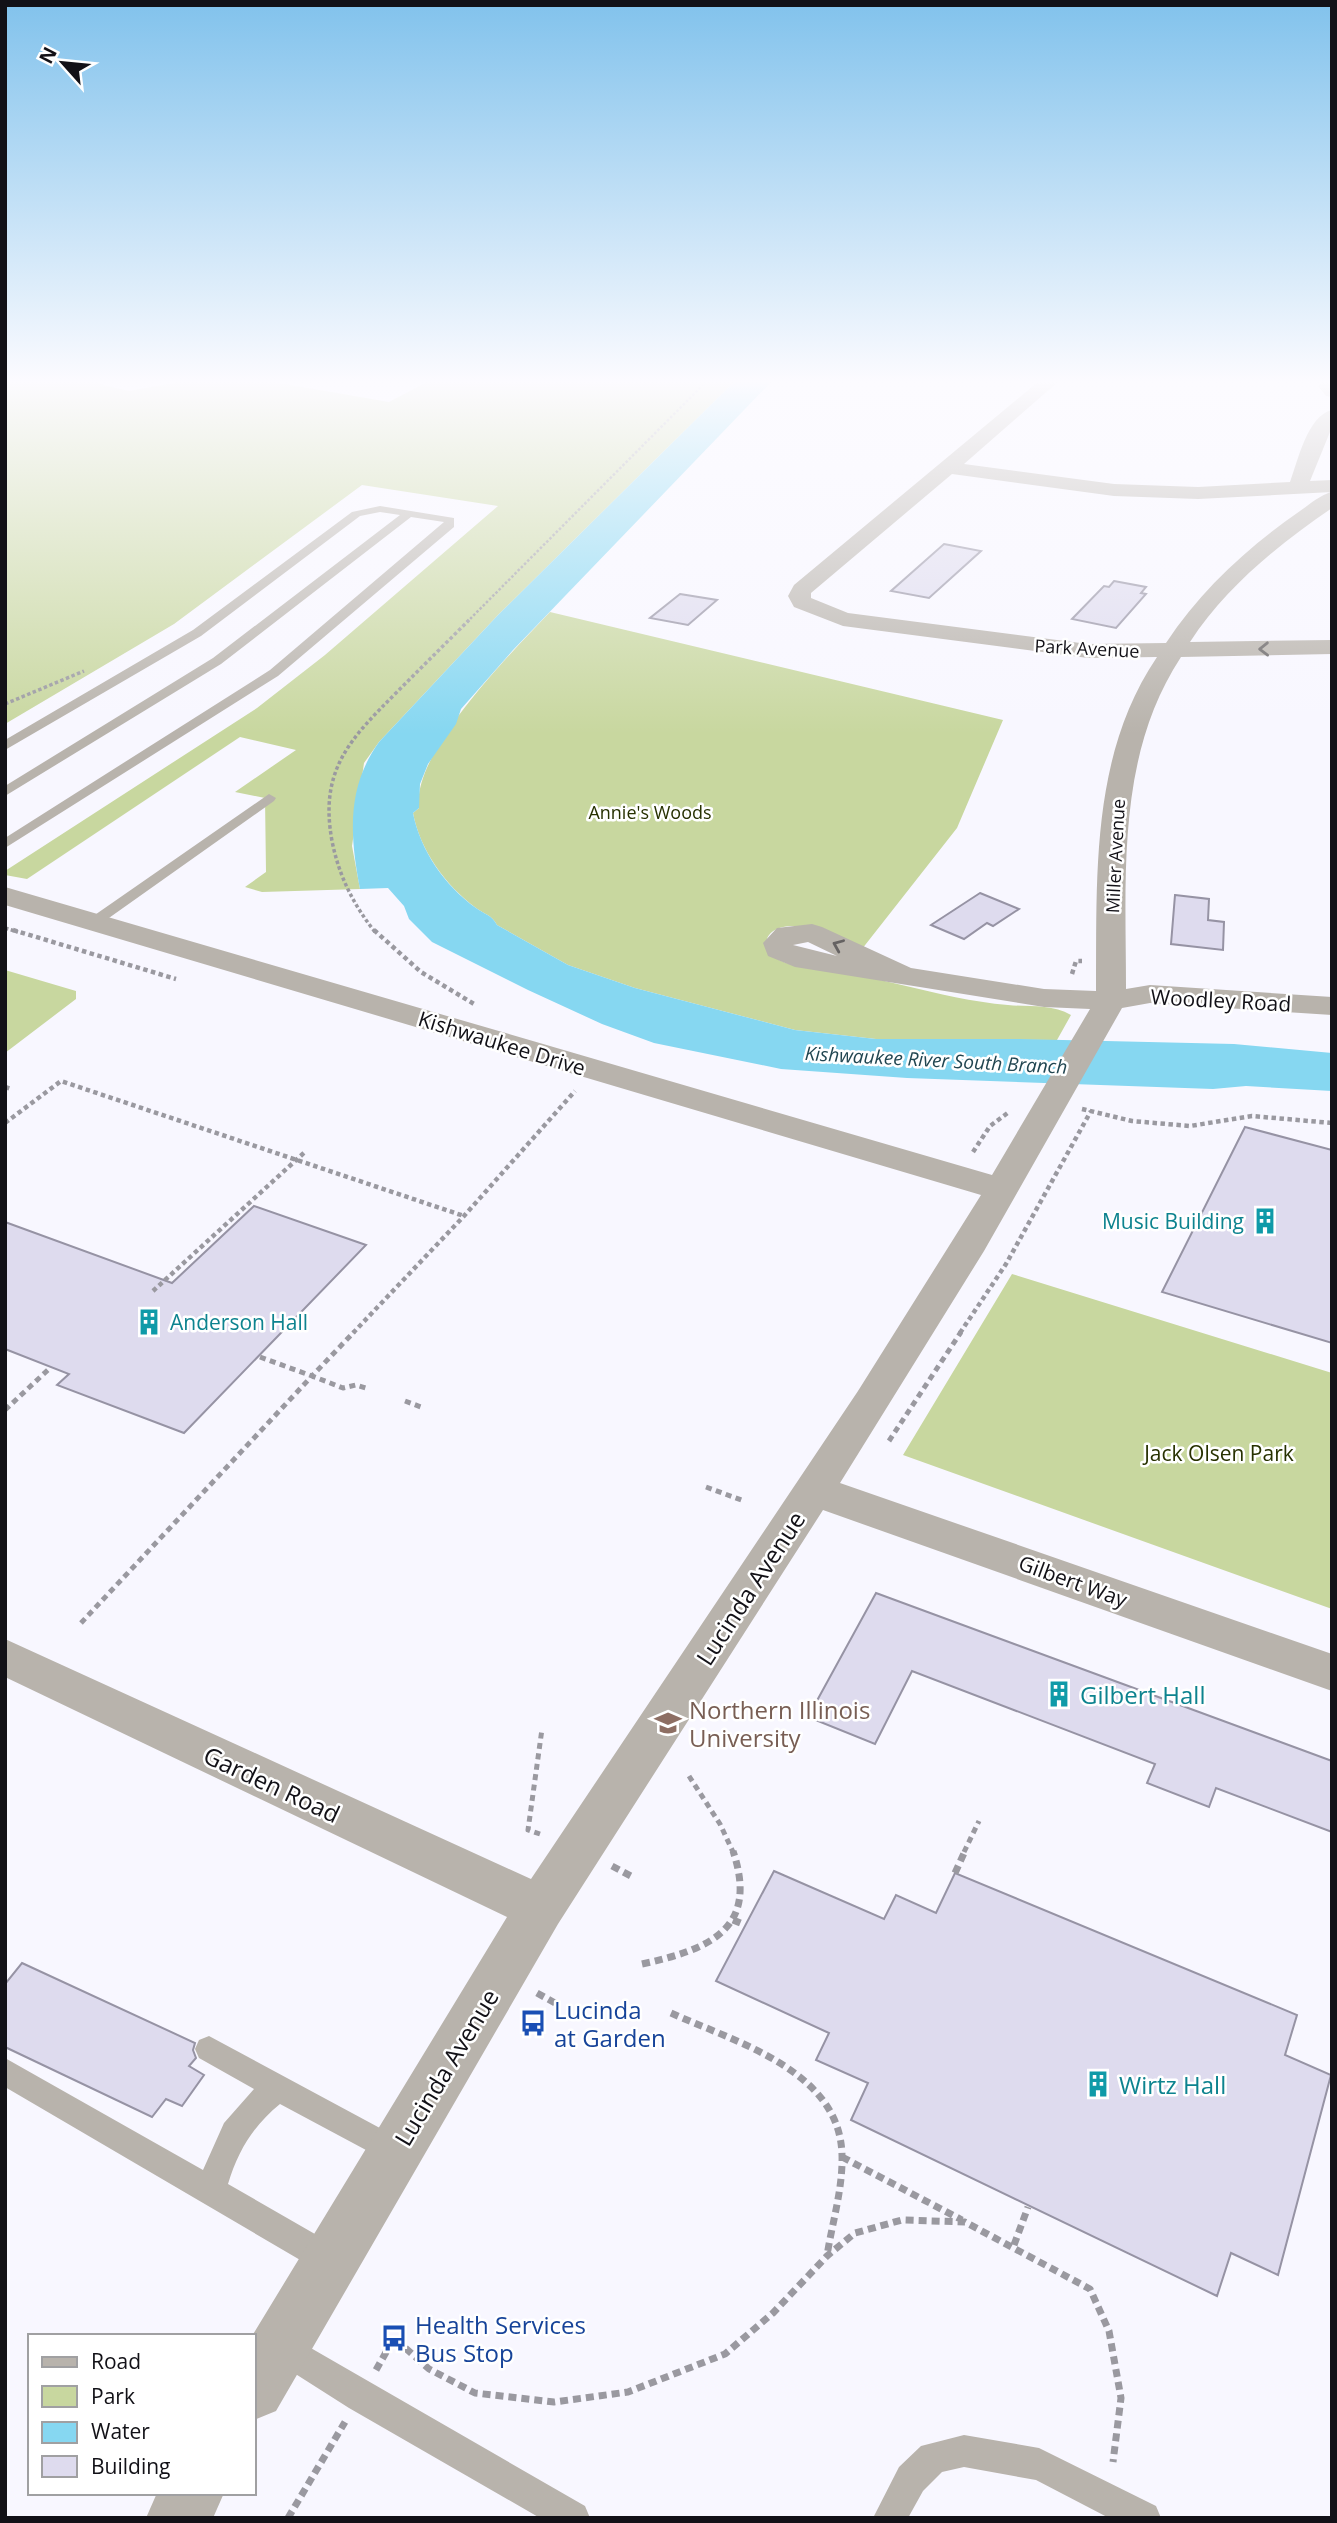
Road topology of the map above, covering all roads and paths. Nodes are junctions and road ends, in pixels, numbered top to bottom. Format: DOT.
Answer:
graph roads {
  1 [pos="590,499"];
  2 [pos="908,499"];
  3 [pos="1313,499"];
  4 [pos="410,513"];
  5 [pos="1332,647"];
  6 [pos="1170,651"];
  7 [pos="87,670"];
  8 [pos="5,704"];
  9 [pos="5,746"];
  10 [pos="5,792"];
  11 [pos="269,798"];
  12 [pos="5,845"];
  13 [pos="5,895"];
  14 [pos="94,922"];
  15 [pos="5,928"];
  16 [pos="900,973"];
  17 [pos="176,979"];
  18 [pos="1111,1001"];
  19 [pos="1332,1006"];
  20 [pos="482,1008"];
  21 [pos="593,1070"];
  22 [pos="5,1087"];
  23 [pos="11,1089"];
  24 [pos="1053,1100"];
  25 [pos="1091,1111"];
  26 [pos="1332,1123"];
  27 [pos="5,1124"];
  28 [pos="306,1151"];
  29 [pos="969,1158"];
  30 [pos="296,1160"];
  31 [pos="1000,1189"];
  32 [pos="464,1216"];
  33 [pos="153,1292"];
  34 [pos="260,1357"];
  35 [pos="51,1367"];
  36 [pos="312,1376"];
  37 [pos="366,1388"];
  38 [pos="405,1401"];
  39 [pos="421,1407"];
  40 [pos="5,1410"];
  41 [pos="884,1449"];
  42 [pos="706,1487"];
  43 [pos="813,1490"];
  44 [pos="744,1502"];
  45 [pos="81,1623"];
  46 [pos="5,1657"];
  47 [pos="1332,1673"];
  48 [pos="542,1728"];
  49 [pos="689,1776"];
  50 [pos="979,1821"];
  51 [pos="528,1830"];
  52 [pos="955,1872"];
  53 [pos="540,1908"];
  54 [pos="733,1920"];
  55 [pos="745,1925"];
  56 [pos="642,1964"];
  57 [pos="671,2012"];
  58 [pos="209,2049"];
  59 [pos="5,2071"];
  60 [pos="279,2087"];
  61 [pos="395,2151"];
  62 [pos="842,2157"];
  63 [pos="210,2192"];
  64 [pos="1028,2207"];
  65 [pos="965,2222"];
  66 [pos="1014,2245"];
  67 [pos="827,2256"];
  68 [pos="331,2260"];
  69 [pos="394,2337"];
  70 [pos="267,2367"];
  71 [pos="1113,2462"];
  72 [pos="319,2464"];
  73 [pos="191,2495"];
  74 [pos="178,2518"];
  75 [pos="288,2518"];
  76 [pos="573,2518"];
  77 [pos="890,2518"];
  78 [pos="1144,2518"];
  1 -- 20 [label="path"];
  2 -- 6 [label="street, Park Avenue"];
  3 -- 6 [label="street, Miller Avenue"];
  4 -- 9 [label="lane"];
  4 -- 10 [label="lane"];
  4 -- 12 [label="lane"];
  5 -- 6 [label="street, Park Avenue, one-way"];
  6 -- 18 [label="street, Miller Avenue"];
  7 -- 8 [label="path"];
  11 -- 14 [label="lane"];
  13 -- 14 [label="street, Kishwaukee Drive"];
  14 -- 21 [label="street, Kishwaukee Drive"];
  15 -- 17 [label="path"];
  16 -- 18 [label="street, Woodley Road"];
  18 -- 19 [label="street, Woodley Road"];
  18 -- 24 [label="street, Lucinda Avenue"];
  21 -- 31 [label="street, Kishwaukee Drive"];
  21 -- 32 [label="path"];
  22 -- 23 [label="path"];
  24 -- 25 [label="path"];
  24 -- 29 [label="path"];
  24 -- 31 [label="street, Lucinda Avenue"];
  25 -- 26 [label="path"];
  25 -- 41 [label="path"];
  27 -- 30 [label="path"];
  28 -- 30 [label="path"];
  30 -- 32 [label="path"];
  30 -- 33 [label="path"];
  31 -- 43 [label="street, Lucinda Avenue"];
  32 -- 36 [label="path"];
  34 -- 36 [label="path"];
  35 -- 40 [label="path"];
  36 -- 37 [label="path"];
  36 -- 45 [label="path"];
  38 -- 39 [label="path"];
  42 -- 44 [label="path"];
  43 -- 47 [label="street, Gilbert Way"];
  43 -- 53 [label="street, Lucinda Avenue"];
  46 -- 53 [label="street, Garden Road"];
  48 -- 51 [label="path"];
  49 -- 54 [label="path"];
  50 -- 52 [label="path"];
  53 -- 61 [label="street, Lucinda Avenue"];
  54 -- 55 [label="path"];
  54 -- 56 [label="path"];
  57 -- 62 [label="path"];
  58 -- 60 [label="lane"];
  59 -- 63 [label="lane"];
  60 -- 61 [label="lane"];
  60 -- 63 [label="lane"];
  61 -- 68 [label="street, Lucinda Avenue"];
  62 -- 65 [label="path"];
  62 -- 67 [label="path"];
  63 -- 68 [label="lane"];
  64 -- 66 [label="path"];
  65 -- 66 [label="path"];
  65 -- 67 [label="path"];
  66 -- 71 [label="path"];
  67 -- 69 [label="path"];
  68 -- 70 [label="street, Lucinda Avenue"];
  70 -- 76 [label="lane"];
  72 -- 75 [label="path"];
  73 -- 74 [label="street"];
  77 -- 78 [label="lane"];
}
